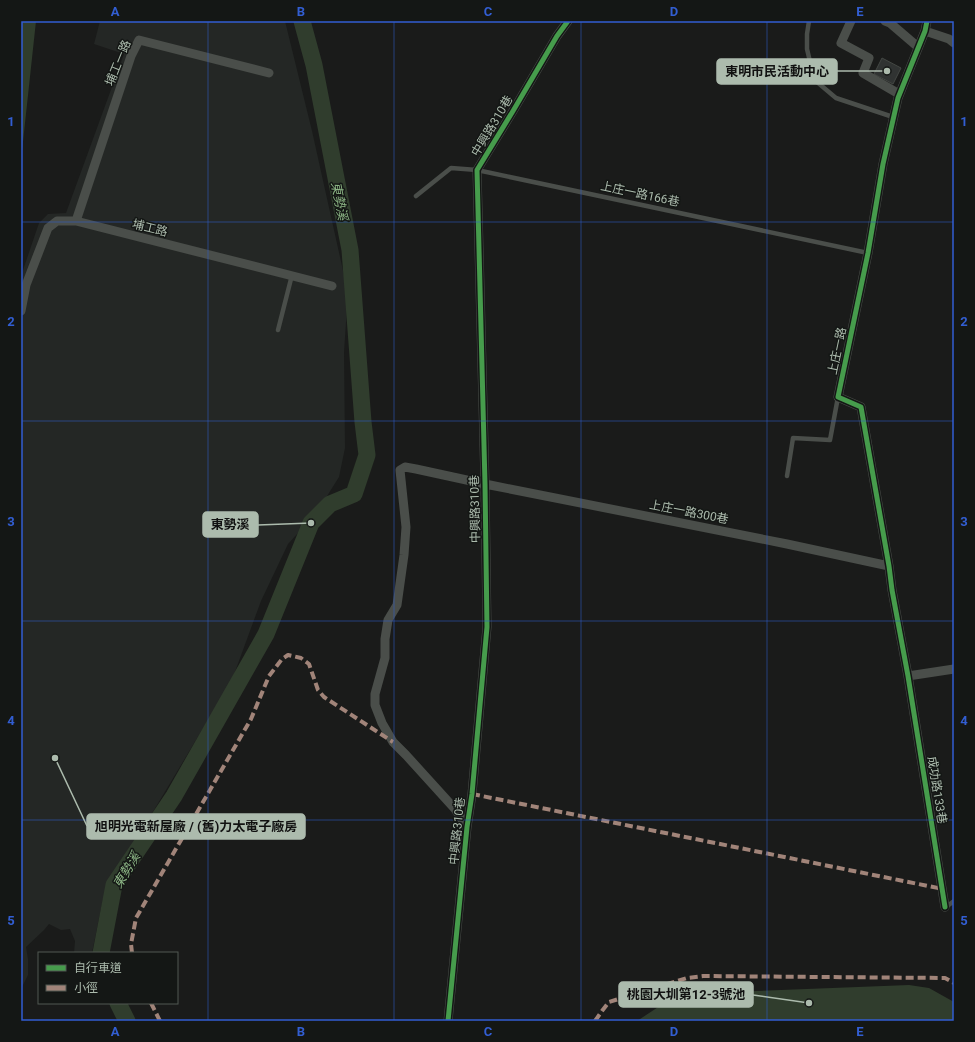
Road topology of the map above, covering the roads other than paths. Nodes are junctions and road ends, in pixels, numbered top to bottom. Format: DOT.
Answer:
graph roads {
  1 [pos="568,21"];
  2 [pos="809,21"];
  3 [pos="851,21"];
  4 [pos="885,21"];
  5 [pos="927,21"];
  6 [pos="925,31"];
  7 [pos="954,43"];
  8 [pos="918,47"];
  9 [pos="269,73"];
  10 [pos="899,94"];
  11 [pos="894,117"];
  12 [pos="477,170"];
  13 [pos="416,196"];
  14 [pos="76,221"];
  15 [pos="868,253"];
  16 [pos="292,275"];
  17 [pos="332,286"];
  18 [pos="21,311"];
  19 [pos="278,330"];
  20 [pos="838,397"];
  21 [pos="787,476"];
  22 [pos="485,484"];
  23 [pos="888,566"];
  24 [pos="954,668"];
  25 [pos="908,676"];
  26 [pos="467,827"];
  27 [pos="954,901"];
  28 [pos="945,907"];
  29 [pos="448,1021"];
  1 -- 12 [label="street, 中興路310巷"];
  2 -- 11 [label="lane"];
  3 -- 10 [label="street"];
  4 -- 8 [label="street"];
  5 -- 6 [label="street, 上庄一路"];
  6 -- 7 [label="street"];
  6 -- 8 [label="street, 上庄一路"];
  8 -- 10 [label="street, 上庄一路"];
  9 -- 14 [label="street, 埔工一路"];
  10 -- 11 [label="street, 上庄一路"];
  11 -- 15 [label="street, 上庄一路"];
  12 -- 13 [label="lane, 上庄一路166巷"];
  12 -- 15 [label="lane, 上庄一路166巷"];
  12 -- 22 [label="street, 中興路310巷"];
  14 -- 16 [label="street, 埔工路"];
  14 -- 18 [label="street, 埔工路"];
  15 -- 20 [label="street, 上庄一路"];
  16 -- 17 [label="street, 埔工路"];
  16 -- 19 [label="lane"];
  20 -- 21 [label="lane"];
  20 -- 23 [label="street"];
  22 -- 23 [label="street, 上庄一路300巷"];
  22 -- 26 [label="street, 中興路310巷"];
  22 -- 26 [label="street, 上庄一路300巷"];
  23 -- 25 [label="street"];
  24 -- 25 [label="street"];
  25 -- 28 [label="street, 成功路133巷"];
  26 -- 29 [label="street, 中興路310巷"];
  27 -- 28 [label="lane, 成功路133巷"];
}
